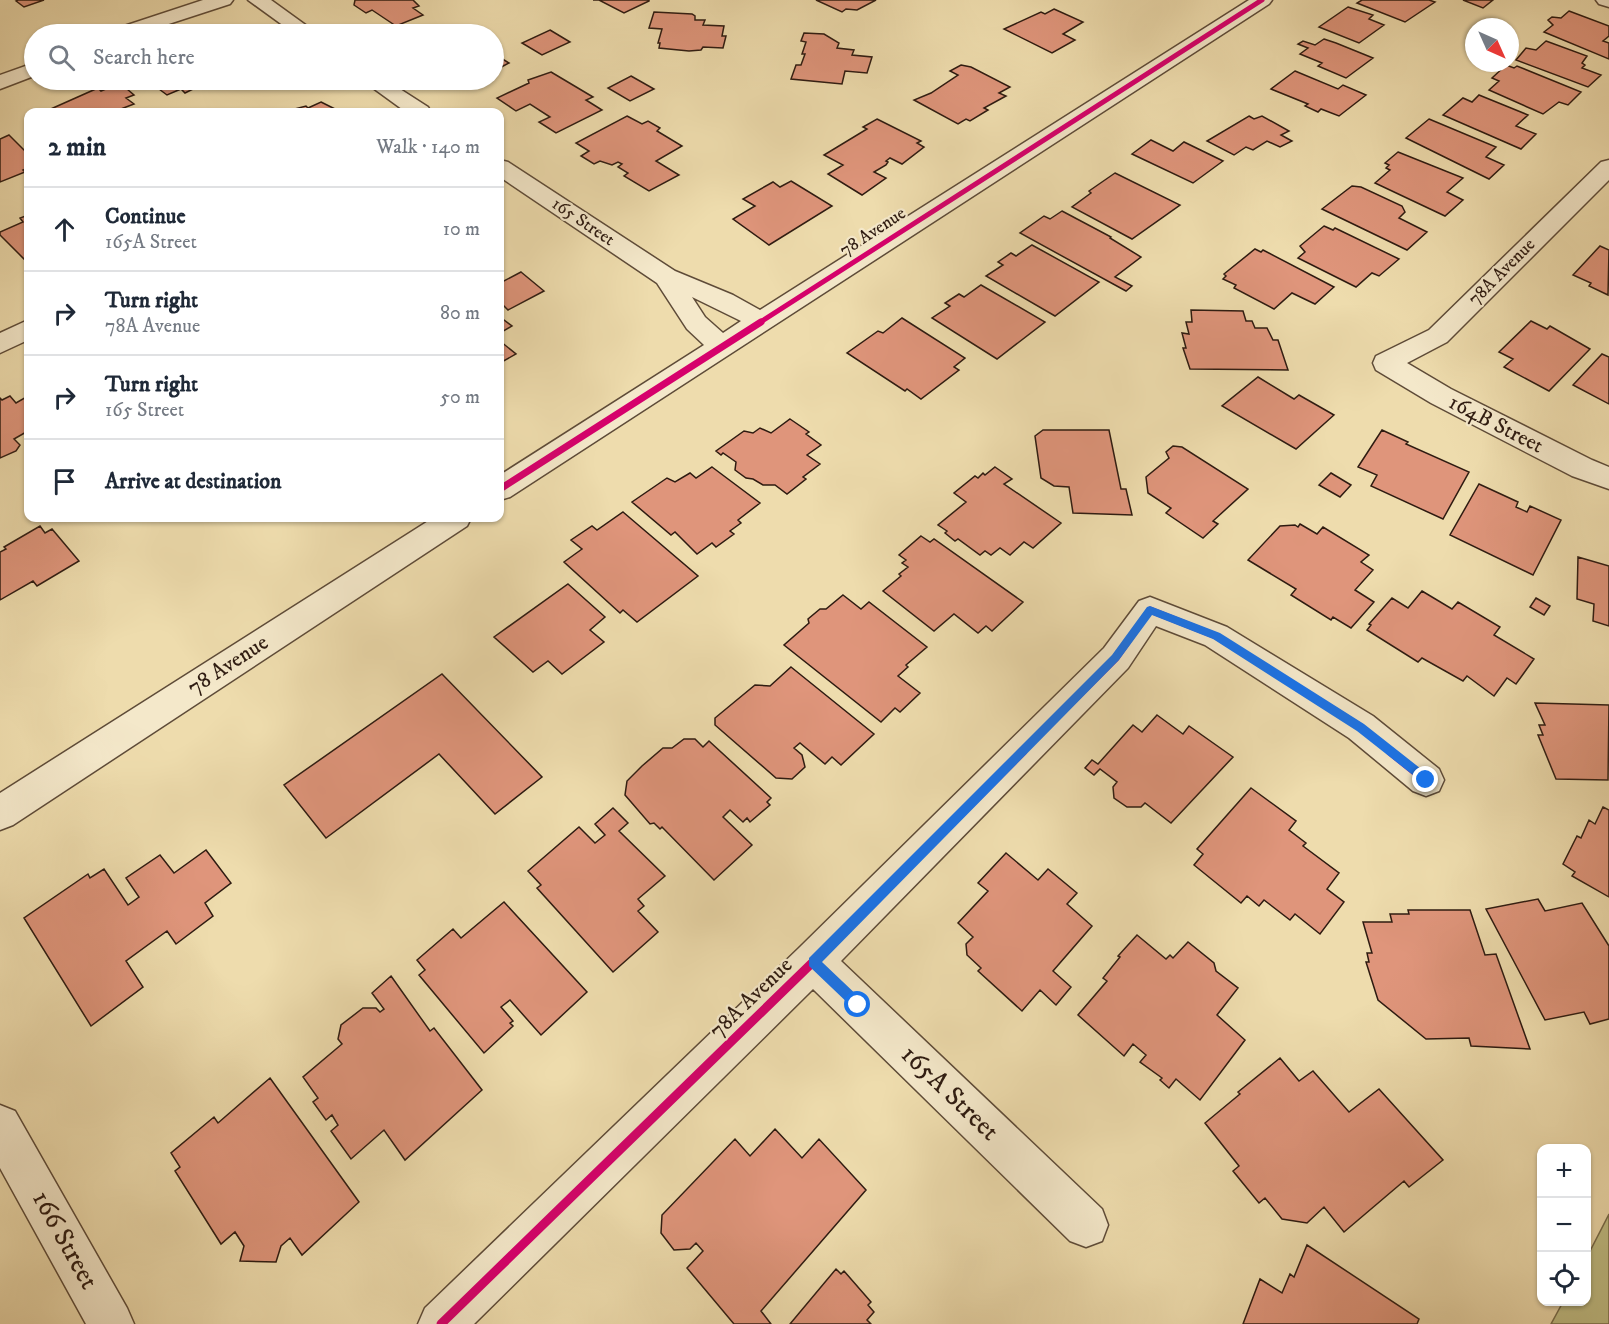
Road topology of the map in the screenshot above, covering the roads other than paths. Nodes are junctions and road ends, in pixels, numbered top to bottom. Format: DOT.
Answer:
graph roads {
  1 [pos="223,0"];
  2 [pos="258,0"];
  3 [pos="1262,0"];
  4 [pos="150,24"];
  5 [pos="293,24"];
  6 [pos="24,73"];
  7 [pos="0,83"];
  8 [pos="388,90"];
  9 [pos="414,108"];
  10 [pos="1609,167"];
  11 [pos="504,169"];
  12 [pos="1598,194"];
  13 [pos="666,277"];
  14 [pos="761,321"];
  15 [pos="24,331"];
  16 [pos="0,344"];
  17 [pos="721,346"];
  18 [pos="1386,363"];
  19 [pos="1609,478"];
  20 [pos="504,486"];
  21 [pos="450,522"];
  22 [pos="1426,780"];
  23 [pos="0,813"];
  24 [pos="813,962"];
  25 [pos="0,1126"];
  26 [pos="1086,1226"];
  27 [pos="111,1324"];
  28 [pos="441,1324"];
  1 -- 4 [label="street"];
  2 -- 5 [label="street"];
  3 -- 14 [label="street, 78 Avenue"];
  6 -- 7 [label="street"];
  8 -- 9 [label="street"];
  10 -- 12 [label="street, 78A Avenue"];
  11 -- 13 [label="street, 165 Street"];
  12 -- 18 [label="street, 78A Avenue"];
  13 -- 14 [label="street, 165 Street"];
  13 -- 17 [label="street, 165 Street"];
  14 -- 17 [label="street, 78 Avenue"];
  15 -- 16 [label="street"];
  17 -- 20 [label="street, 78 Avenue"];
  18 -- 19 [label="street, 164B Street"];
  21 -- 23 [label="street, 78 Avenue"];
  22 -- 24 [label="street, 78A Avenue"];
  24 -- 26 [label="street, 165A Street"];
  24 -- 28 [label="street, 78A Avenue"];
  25 -- 27 [label="street, 166 Street"];
}
